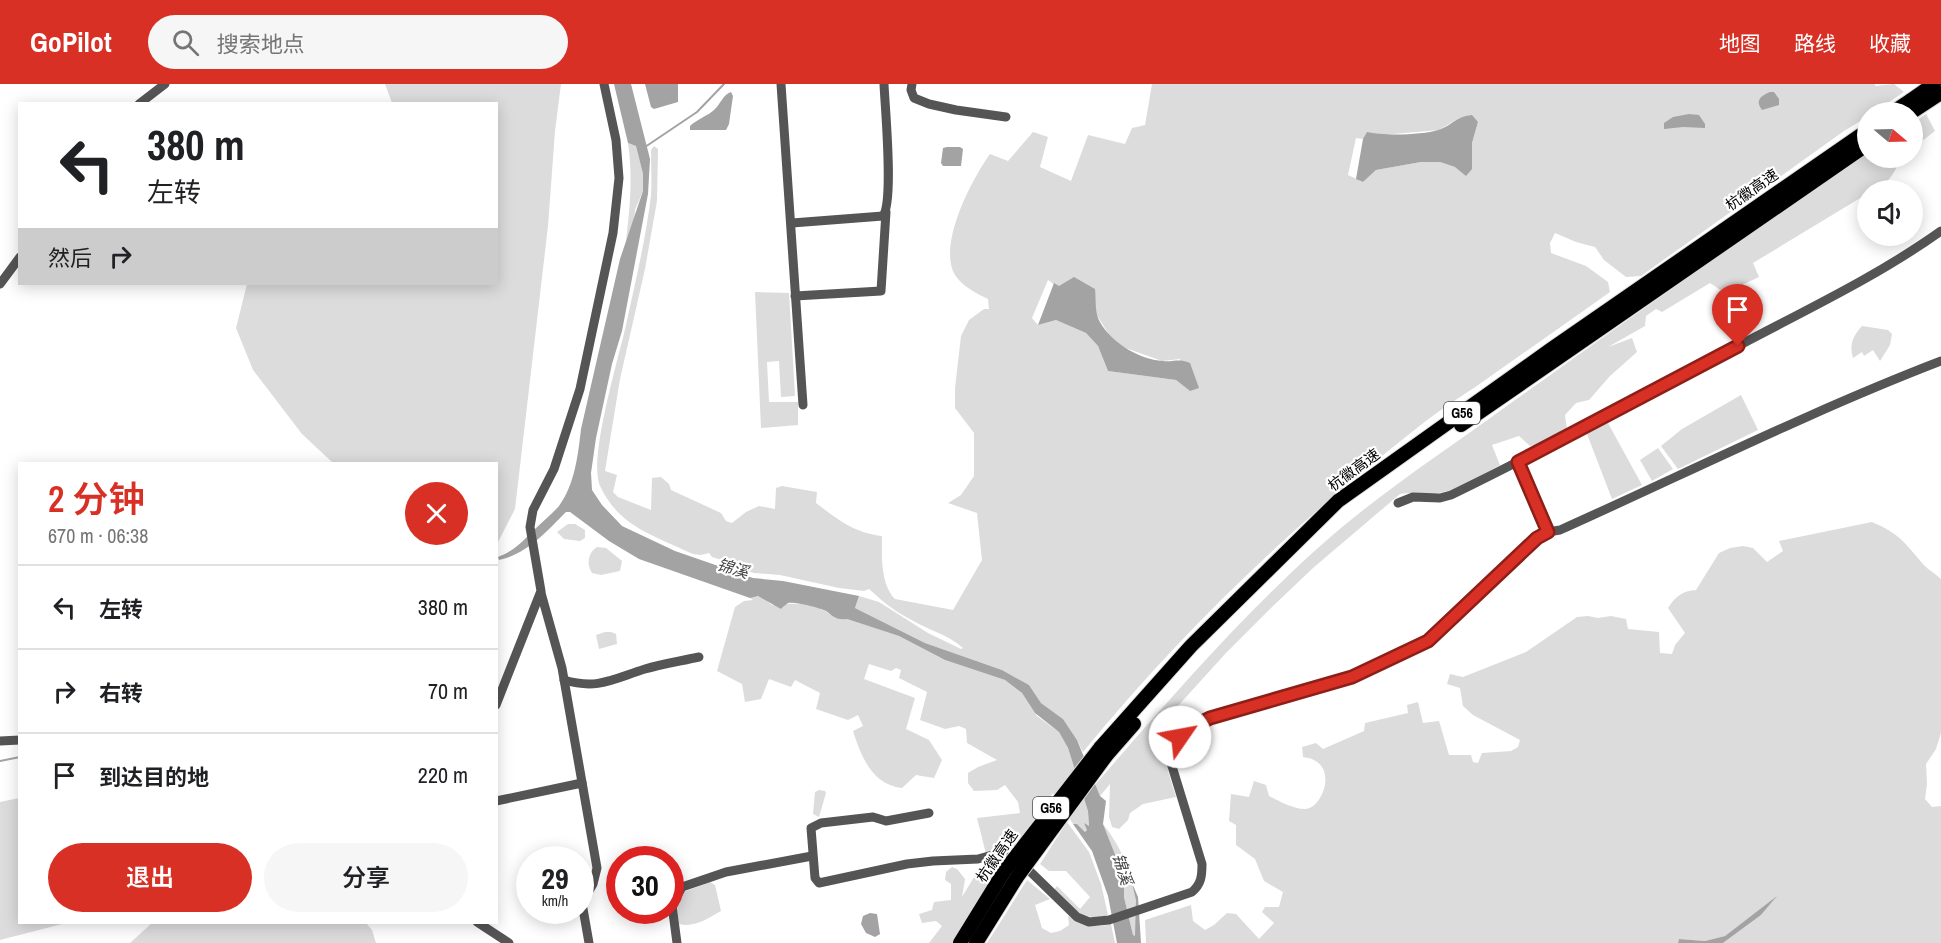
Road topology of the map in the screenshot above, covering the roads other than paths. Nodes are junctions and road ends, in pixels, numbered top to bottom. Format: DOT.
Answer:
graph roads {
  1 [pos="165,84"];
  2 [pos="604,84"];
  3 [pos="781,84"];
  4 [pos="884,84"];
  5 [pos="912,84"];
  6 [pos="1934,84"];
  7 [pos="1941,93"];
  8 [pos="142,102"];
  9 [pos="1915,102"];
  10 [pos="1920,102"];
  11 [pos="1006,117"];
  12 [pos="1857,138"];
  13 [pos="1857,152"];
  14 [pos="886,212"];
  15 [pos="792,223"];
  16 [pos="1941,231"];
  17 [pos="18,260"];
  18 [pos="0,284"];
  19 [pos="795,296"];
  20 [pos="1941,361"];
  21 [pos="803,405"];
  22 [pos="1518,462"];
  23 [pos="1398,503"];
  24 [pos="1548,532"];
  25 [pos="540,591"];
  26 [pos="699,657"];
  27 [pos="564,680"];
  28 [pos="498,700"];
  29 [pos="18,740"];
  30 [pos="0,741"];
  31 [pos="1103,752"];
  32 [pos="582,783"];
  33 [pos="498,801"];
  34 [pos="929,813"];
  35 [pos="812,856"];
  36 [pos="1011,874"];
  37 [pos="480,924"];
  38 [pos="509,943"];
  39 [pos="589,943"];
  40 [pos="677,943"];
  41 [pos="960,943"];
  42 [pos="976,943"];
  1 -- 8 [label="street"];
  2 -- 25 [label="street"];
  3 -- 15 [label="street"];
  4 -- 14 [label="street"];
  5 -- 11 [label="street"];
  6 -- 9 [label="highway, bridge"];
  7 -- 10 [label="highway, bridge"];
  12 -- 31 [label="highway, 杭徽高速 / G56"];
  13 -- 31 [label="highway, 杭徽高速 / G56"];
  14 -- 15 [label="street"];
  14 -- 19 [label="street"];
  15 -- 19 [label="street"];
  16 -- 22 [label="street"];
  17 -- 18 [label="street"];
  19 -- 21 [label="street"];
  20 -- 24 [label="street"];
  22 -- 23 [label="street"];
  22 -- 24 [label="street"];
  24 -- 35 [label="street"];
  25 -- 27 [label="street"];
  25 -- 28 [label="street"];
  26 -- 27 [label="street"];
  27 -- 32 [label="street"];
  29 -- 30 [label="street"];
  31 -- 36 [label="highway, 杭徽高速 / G56, bridge"];
  32 -- 33 [label="street"];
  32 -- 39 [label="street"];
  34 -- 35 [label="street"];
  35 -- 40 [label="street"];
  36 -- 41 [label="highway, 杭徽高速 / G56"];
  36 -- 42 [label="highway, 杭徽高速 / G56"];
  37 -- 38 [label="street"];
}
